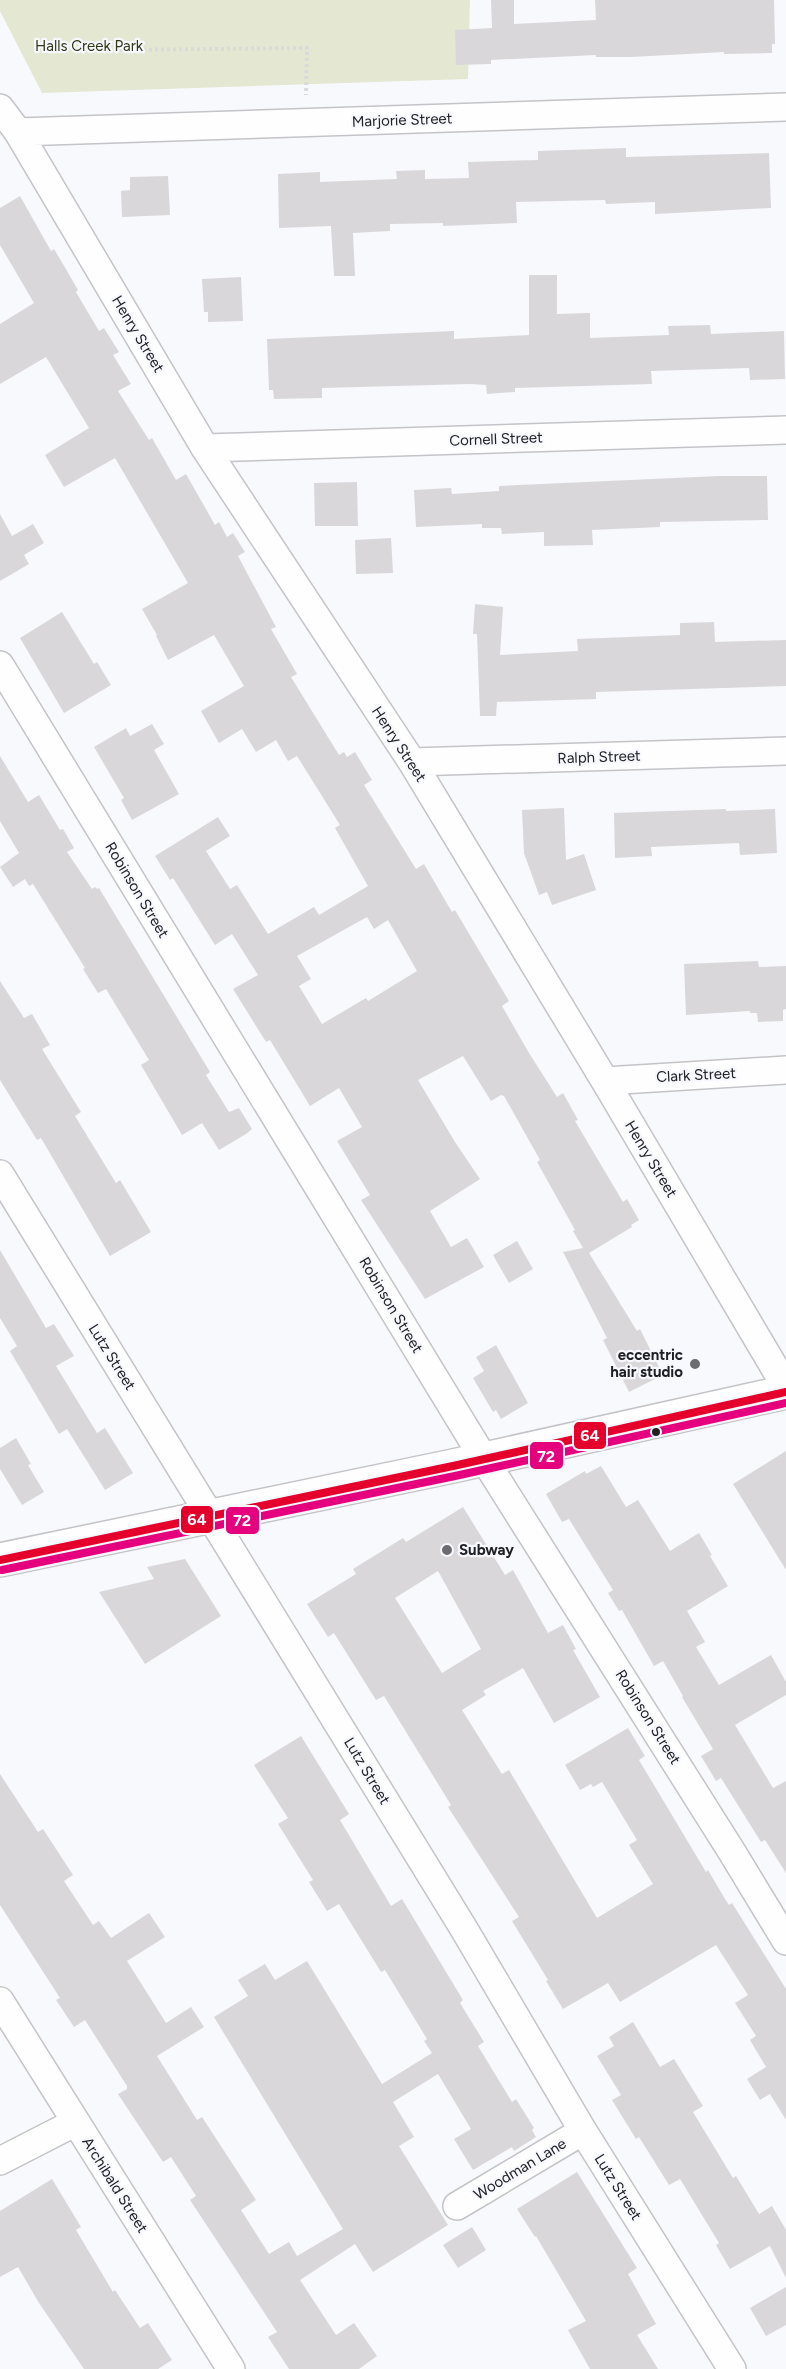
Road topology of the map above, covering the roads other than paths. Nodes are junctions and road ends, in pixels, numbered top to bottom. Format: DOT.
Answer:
graph roads {
  1 [pos="786,107"];
  2 [pos="0,108"];
  3 [pos="18,132"];
  4 [pos="786,430"];
  5 [pos="205,448"];
  6 [pos="0,665"];
  7 [pos="786,751"];
  8 [pos="412,762"];
  9 [pos="786,1070"];
  10 [pos="605,1081"];
  11 [pos="0,1174"];
  12 [pos="786,1387"];
  13 [pos="786,1392"];
  14 [pos="484,1459"];
  15 [pos="210,1516"];
  16 [pos="0,1560"];
  17 [pos="786,1941"];
  18 [pos="0,2001"];
  19 [pos="76,2122"];
  20 [pos="583,2131"];
  21 [pos="0,2161"];
  22 [pos="457,2206"];
  23 [pos="231,2369"];
  24 [pos="732,2369"];
  1 -- 3 [label="street, Marjorie Street"];
  2 -- 3 [label="street, Henry Street"];
  3 -- 5 [label="street, Henry Street"];
  4 -- 5 [label="street, Cornell Street"];
  5 -- 8 [label="street, Henry Street"];
  6 -- 14 [label="street, Robinson Street"];
  7 -- 8 [label="street, Ralph Street"];
  8 -- 10 [label="street, Henry Street"];
  9 -- 10 [label="street, Clark Street"];
  10 -- 12 [label="street, Henry Street"];
  11 -- 15 [label="street, Lutz Street"];
  13 -- 14 [label="main road"];
  14 -- 15 [label="main road"];
  14 -- 17 [label="street, Robinson Street"];
  15 -- 16 [label="main road"];
  15 -- 20 [label="street, Lutz Street"];
  18 -- 19 [label="street, Archibald Street"];
  19 -- 21 [label="street"];
  19 -- 23 [label="street, Archibald Street"];
  20 -- 22 [label="street, Woodman Lane"];
  20 -- 24 [label="street, Lutz Street"];
}
